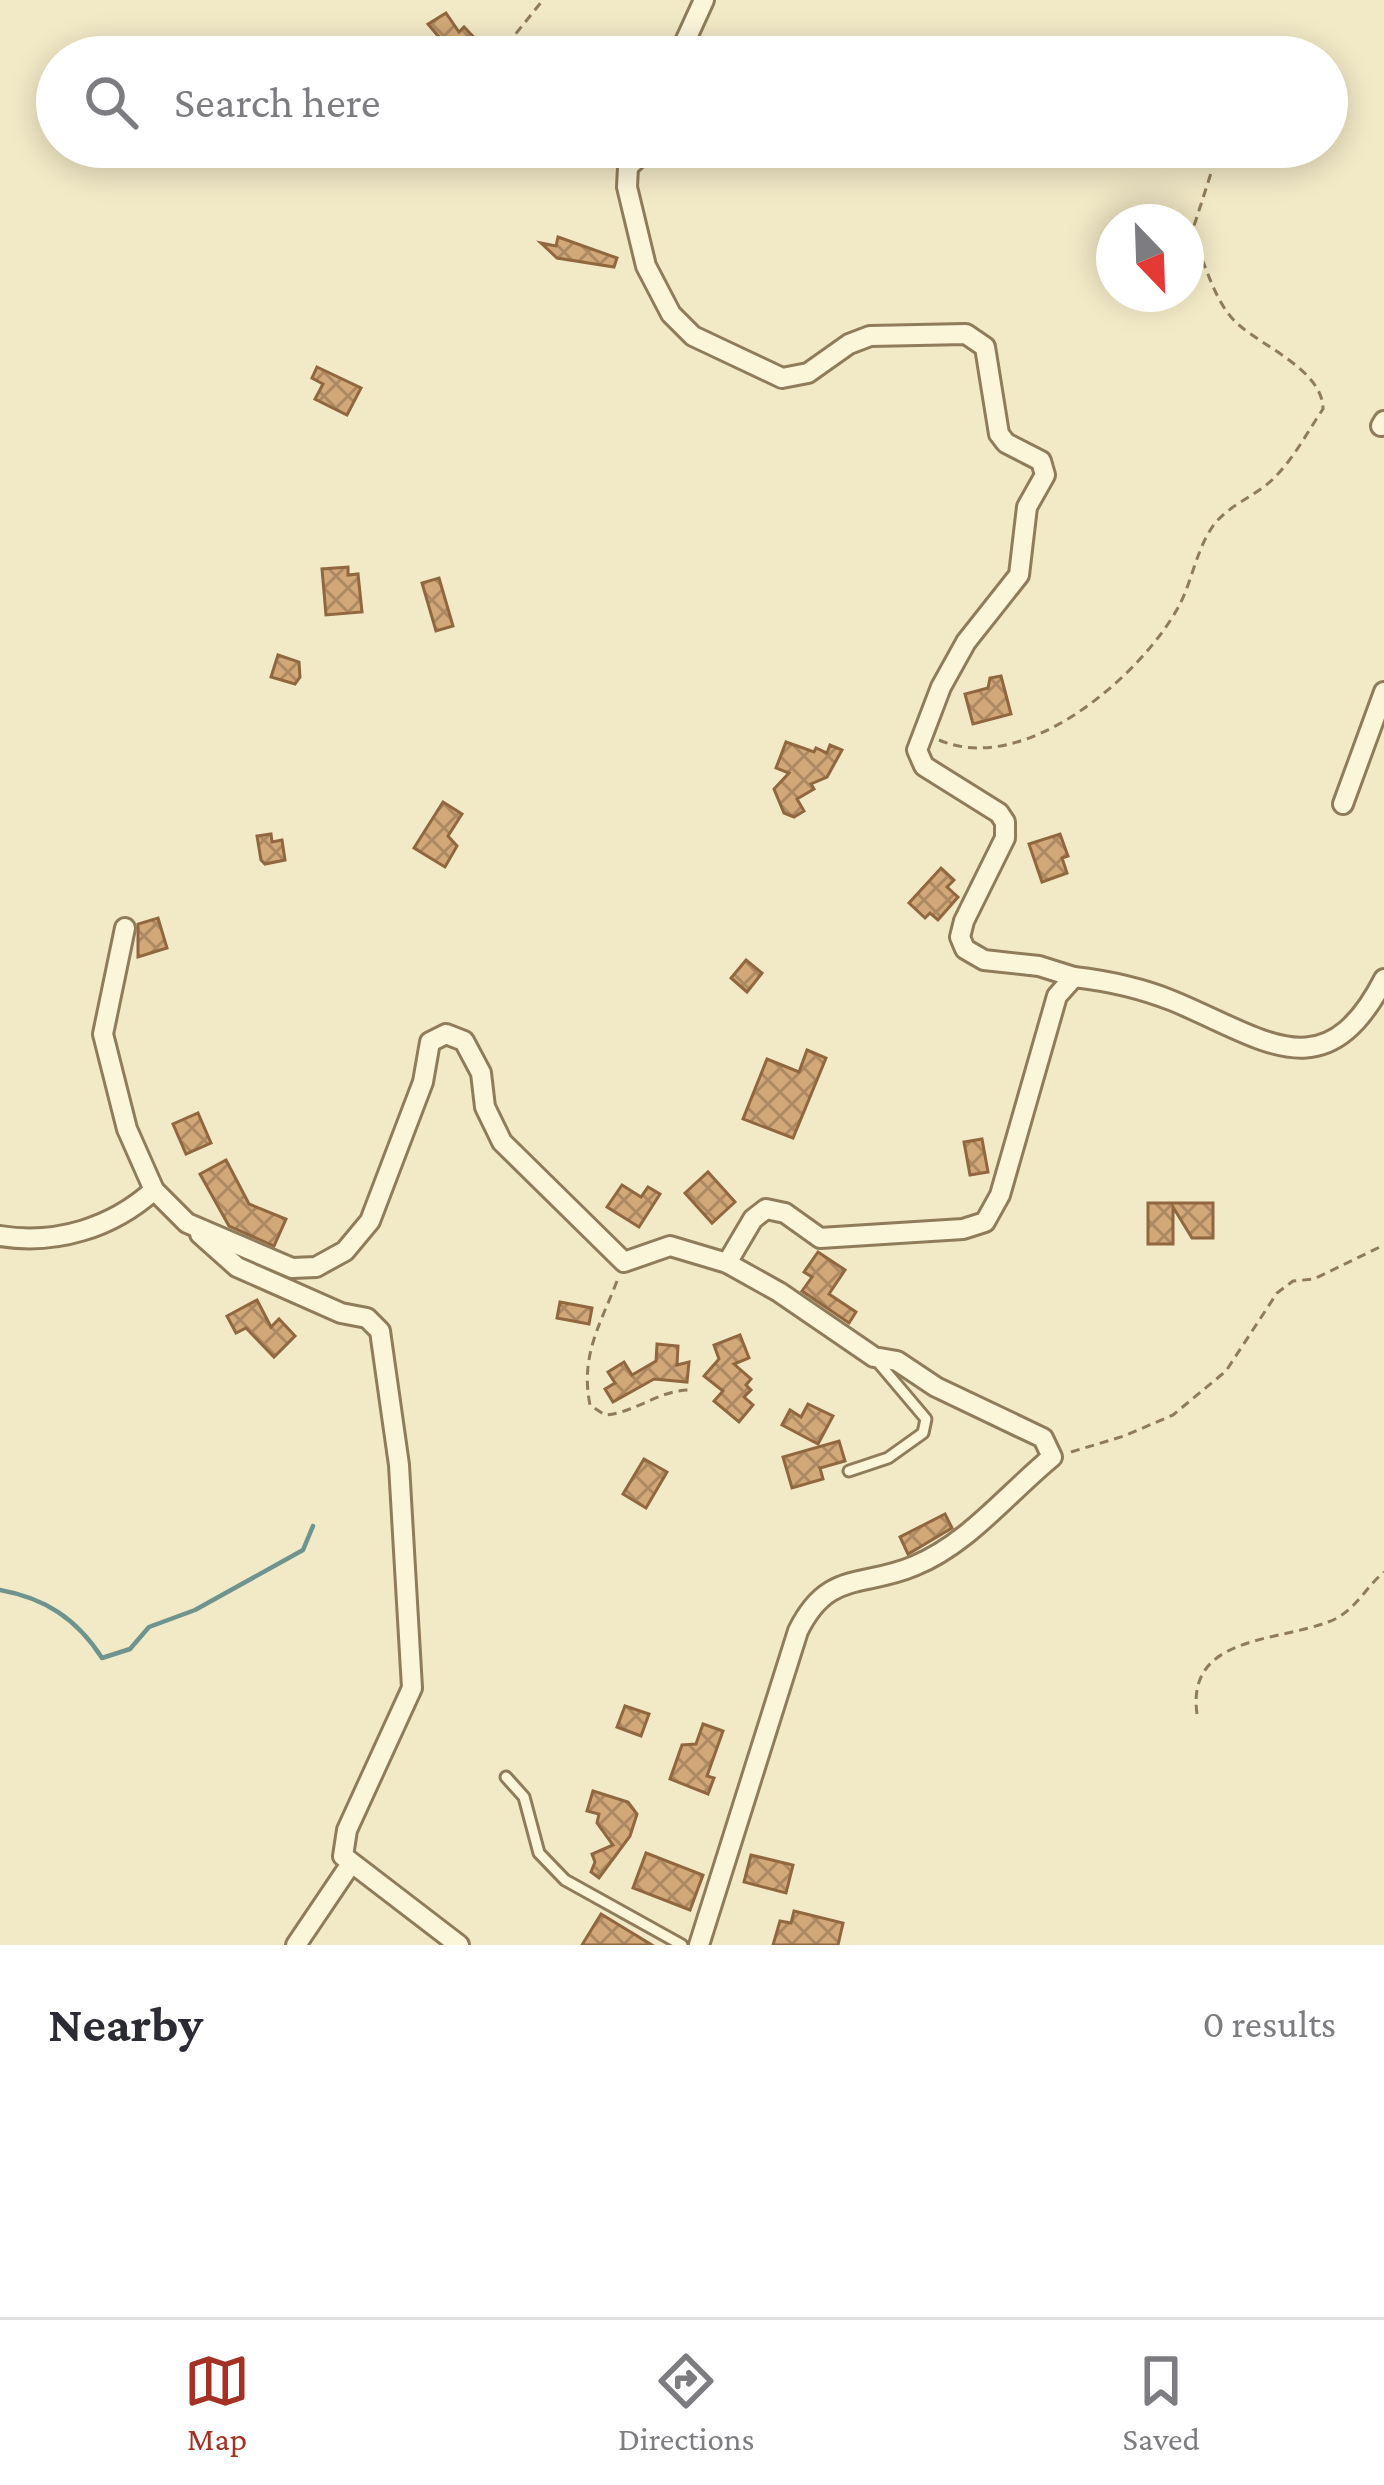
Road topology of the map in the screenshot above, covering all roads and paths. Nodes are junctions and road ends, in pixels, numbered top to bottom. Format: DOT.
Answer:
graph roads {
  1 [pos="543,0"];
  2 [pos="704,0"];
  3 [pos="514,36"];
  4 [pos="688,36"];
  5 [pos="628,168"];
  6 [pos="1212,170"];
  7 [pos="1384,692"];
  8 [pos="922,733"];
  9 [pos="1343,804"];
  10 [pos="124,928"];
  11 [pos="1074,977"];
  12 [pos="1384,979"];
  13 [pos="154,1190"];
  14 [pos="187,1223"];
  15 [pos="0,1236"];
  16 [pos="1384,1245"];
  17 [pos="624,1262"];
  18 [pos="727,1263"];
  19 [pos="874,1357"];
  20 [pos="692,1390"];
  21 [pos="1052,1457"];
  22 [pos="848,1471"];
  23 [pos="1384,1572"];
  24 [pos="1197,1714"];
  25 [pos="506,1777"];
  26 [pos="350,1865"];
  27 [pos="296,1945"];
  28 [pos="459,1945"];
  29 [pos="682,1945"];
  30 [pos="699,1945"];
  1 -- 3 [label="path"];
  2 -- 4 [label="street"];
  5 -- 8 [label="street"];
  6 -- 8 [label="path"];
  7 -- 9 [label="street"];
  8 -- 11 [label="street"];
  10 -- 13 [label="street"];
  11 -- 12 [label="street"];
  11 -- 18 [label="street"];
  13 -- 14 [label="street"];
  13 -- 15 [label="street"];
  14 -- 17 [label="street"];
  14 -- 26 [label="street"];
  16 -- 21 [label="path"];
  17 -- 18 [label="street"];
  17 -- 20 [label="path"];
  18 -- 19 [label="street"];
  19 -- 21 [label="street"];
  19 -- 22 [label="lane"];
  21 -- 30 [label="street"];
  23 -- 24 [label="path"];
  25 -- 29 [label="lane"];
  26 -- 27 [label="street"];
  26 -- 28 [label="street"];
}
